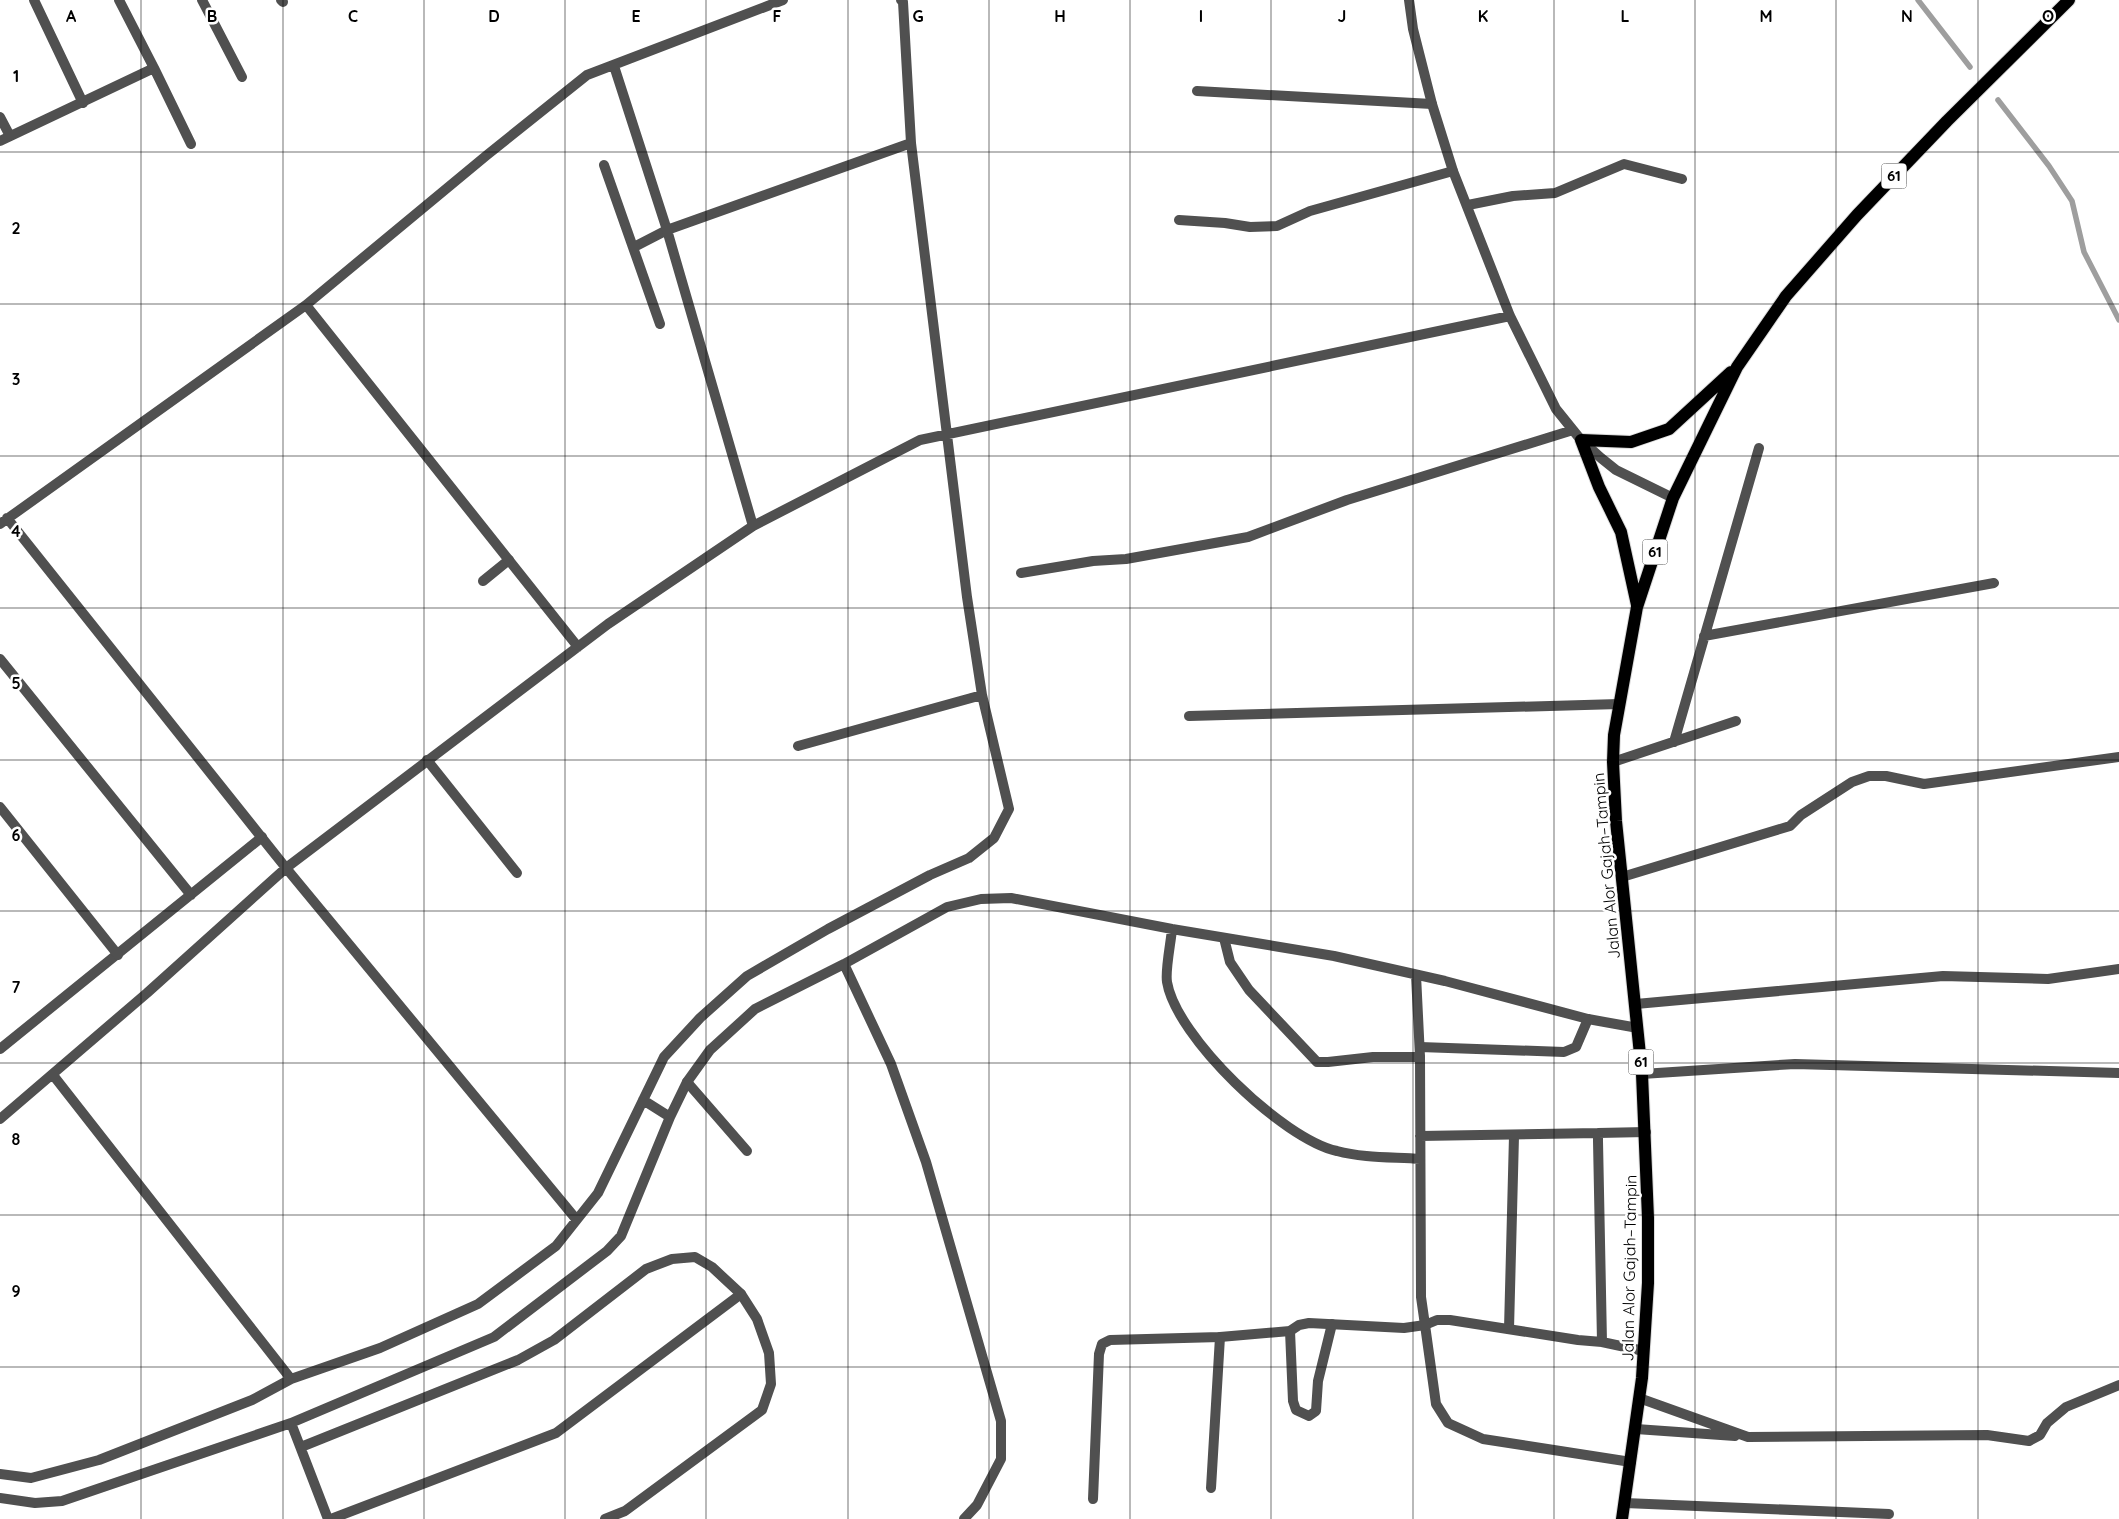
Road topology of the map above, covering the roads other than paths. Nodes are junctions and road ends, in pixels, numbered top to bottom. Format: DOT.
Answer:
graph roads {
  1 [pos="34,0"];
  2 [pos="118,0"];
  3 [pos="202,0"];
  4 [pos="783,0"];
  5 [pos="902,0"];
  6 [pos="1409,0"];
  7 [pos="2069,0"];
  8 [pos="614,66"];
  9 [pos="154,68"];
  10 [pos="242,77"];
  11 [pos="1197,91"];
  12 [pos="82,103"];
  13 [pos="1432,104"];
  14 [pos="0,117"];
  15 [pos="10,136"];
  16 [pos="0,141"];
  17 [pos="911,143"];
  18 [pos="191,144"];
  19 [pos="604,165"];
  20 [pos="1453,171"];
  21 [pos="1682,179"];
  22 [pos="1468,205"];
  23 [pos="1179,220"];
  24 [pos="667,230"];
  25 [pos="634,247"];
  26 [pos="306,305"];
  27 [pos="1510,316"];
  28 [pos="660,324"];
  29 [pos="1737,367"];
  30 [pos="948,434"];
  31 [pos="1577,435"];
  32 [pos="1760,448"];
  33 [pos="1673,498"];
  34 [pos="4,521"];
  35 [pos="753,526"];
  36 [pos="509,560"];
  37 [pos="1021,574"];
  38 [pos="483,581"];
  39 [pos="1994,583"];
  40 [pos="1637,607"];
  41 [pos="1704,636"];
  42 [pos="578,646"];
  43 [pos="0,659"];
  44 [pos="982,695"];
  45 [pos="1619,704"];
  46 [pos="1189,716"];
  47 [pos="1736,721"];
  48 [pos="1674,742"];
  49 [pos="798,746"];
  50 [pos="2119,757"];
  51 [pos="427,760"];
  52 [pos="1613,762"];
  53 [pos="0,807"];
  54 [pos="262,837"];
  55 [pos="286,868"];
  56 [pos="517,873"];
  57 [pos="1622,877"];
  58 [pos="191,895"];
  59 [pos="1172,929"];
  60 [pos="1224,938"];
  61 [pos="118,955"];
  62 [pos="844,964"];
  63 [pos="2119,969"];
  64 [pos="1416,975"];
  65 [pos="1636,1004"];
  66 [pos="1588,1019"];
  67 [pos="1638,1028"];
  68 [pos="0,1049"];
  69 [pos="1420,1052"];
  70 [pos="2119,1073"];
  71 [pos="1642,1074"];
  72 [pos="53,1075"];
  73 [pos="687,1082"];
  74 [pos="643,1100"];
  75 [pos="670,1117"];
  76 [pos="0,1119"];
  77 [pos="1646,1132"];
  78 [pos="1598,1133"];
  79 [pos="1420,1136"];
  80 [pos="1514,1136"];
  81 [pos="747,1151"];
  82 [pos="1420,1159"];
  83 [pos="576,1219"];
  84 [pos="741,1294"];
  85 [pos="1332,1324"];
  86 [pos="1424,1325"];
  87 [pos="1509,1329"];
  88 [pos="1290,1331"];
  89 [pos="1220,1337"];
  90 [pos="1602,1342"];
  91 [pos="1644,1351"];
  92 [pos="291,1379"];
  93 [pos="2119,1385"];
  94 [pos="1639,1398"];
  95 [pos="291,1423"];
  96 [pos="1636,1429"];
  97 [pos="1748,1437"];
  98 [pos="301,1447"];
  99 [pos="1631,1462"];
  100 [pos="0,1474"];
  101 [pos="1211,1488"];
  102 [pos="0,1498"];
  103 [pos="1093,1499"];
  104 [pos="1625,1503"];
  105 [pos="1889,1514"];
  106 [pos="329,1519"];
  107 [pos="605,1519"];
  108 [pos="964,1519"];
  109 [pos="1622,1519"];
  1 -- 12 [label="street"];
  2 -- 9 [label="street"];
  3 -- 10 [label="street"];
  4 -- 8 [label="street"];
  5 -- 17 [label="street"];
  6 -- 13 [label="street"];
  7 -- 29 [label="main road, Jalan Alor Gajah–Tampin / 61"];
  8 -- 24 [label="street"];
  8 -- 26 [label="street"];
  9 -- 12 [label="street"];
  9 -- 18 [label="street"];
  11 -- 13 [label="street"];
  12 -- 15 [label="street"];
  13 -- 20 [label="street"];
  14 -- 15 [label="street"];
  15 -- 16 [label="street"];
  17 -- 24 [label="street"];
  17 -- 30 [label="street"];
  19 -- 25 [label="street"];
  20 -- 22 [label="street"];
  20 -- 23 [label="street"];
  21 -- 22 [label="street"];
  22 -- 27 [label="street"];
  24 -- 25 [label="street"];
  24 -- 35 [label="street"];
  25 -- 28 [label="street"];
  26 -- 34 [label="street"];
  26 -- 36 [label="street"];
  27 -- 30 [label="street"];
  27 -- 31 [label="street"];
  29 -- 31 [label="main road"];
  29 -- 33 [label="main road, Jalan Alor Gajah–Tampin / 61"];
  30 -- 35 [label="street"];
  30 -- 44 [label="street"];
  31 -- 33 [label="street"];
  31 -- 37 [label="street"];
  31 -- 40 [label="main road"];
  32 -- 41 [label="street"];
  33 -- 40 [label="main road, Jalan Alor Gajah–Tampin / 61"];
  34 -- 54 [label="street"];
  35 -- 42 [label="street"];
  36 -- 38 [label="street"];
  36 -- 42 [label="street"];
  39 -- 41 [label="street"];
  40 -- 45 [label="main road, Jalan Alor Gajah–Tampin / 61"];
  41 -- 48 [label="street"];
  42 -- 51 [label="street"];
  43 -- 58 [label="street"];
  44 -- 49 [label="street"];
  44 -- 74 [label="street"];
  45 -- 46 [label="street"];
  45 -- 52 [label="main road, Jalan Alor Gajah–Tampin / 61"];
  47 -- 48 [label="street"];
  48 -- 52 [label="street"];
  50 -- 57 [label="street"];
  51 -- 55 [label="street"];
  51 -- 56 [label="street"];
  52 -- 57 [label="main road, Jalan Alor Gajah–Tampin / 61"];
  53 -- 61 [label="street"];
  54 -- 55 [label="street"];
  54 -- 58 [label="street"];
  55 -- 72 [label="street"];
  55 -- 83 [label="street"];
  57 -- 65 [label="main road, Jalan Alor Gajah–Tampin / 61"];
  58 -- 61 [label="street"];
  59 -- 60 [label="street"];
  59 -- 62 [label="street"];
  59 -- 82 [label="street"];
  60 -- 64 [label="street"];
  60 -- 69 [label="street"];
  61 -- 68 [label="street"];
  62 -- 73 [label="street"];
  62 -- 108 [label="street"];
  63 -- 65 [label="street"];
  64 -- 66 [label="street"];
  64 -- 69 [label="street"];
  65 -- 67 [label="main road, Jalan Alor Gajah–Tampin / 61"];
  66 -- 67 [label="street"];
  66 -- 69 [label="street"];
  67 -- 71 [label="main road, Jalan Alor Gajah–Tampin / 61"];
  69 -- 79 [label="street"];
  70 -- 71 [label="street"];
  71 -- 77 [label="main road, Jalan Alor Gajah–Tampin / 61"];
  72 -- 76 [label="street"];
  72 -- 92 [label="street"];
  73 -- 75 [label="street"];
  73 -- 81 [label="street"];
  74 -- 75 [label="street"];
  74 -- 83 [label="street"];
  75 -- 95 [label="street"];
  77 -- 78 [label="street"];
  77 -- 91 [label="main road, Jalan Alor Gajah–Tampin / 61"];
  78 -- 80 [label="street"];
  78 -- 90 [label="street"];
  79 -- 80 [label="street"];
  79 -- 82 [label="street"];
  80 -- 87 [label="street"];
  82 -- 86 [label="street"];
  83 -- 92 [label="street"];
  84 -- 98 [label="street"];
  84 -- 106 [label="street"];
  84 -- 107 [label="street"];
  85 -- 86 [label="street"];
  85 -- 88 [label="street"];
  85 -- 88 [label="street"];
  86 -- 87 [label="street"];
  86 -- 99 [label="street"];
  87 -- 90 [label="street"];
  88 -- 89 [label="street"];
  89 -- 101 [label="street"];
  89 -- 103 [label="street"];
  90 -- 91 [label="street"];
  91 -- 94 [label="main road, Jalan Alor Gajah–Tampin / 61"];
  92 -- 100 [label="street"];
  93 -- 97 [label="street"];
  94 -- 96 [label="main road, Jalan Alor Gajah–Tampin / 61"];
  94 -- 97 [label="street"];
  95 -- 98 [label="street"];
  95 -- 102 [label="street"];
  96 -- 97 [label="street"];
  96 -- 99 [label="main road, Jalan Alor Gajah–Tampin / 61"];
  98 -- 106 [label="street"];
  99 -- 104 [label="main road, Jalan Alor Gajah–Tampin / 61"];
  104 -- 105 [label="street"];
  104 -- 109 [label="main road, Jalan Alor Gajah–Tampin / 61"];
}
